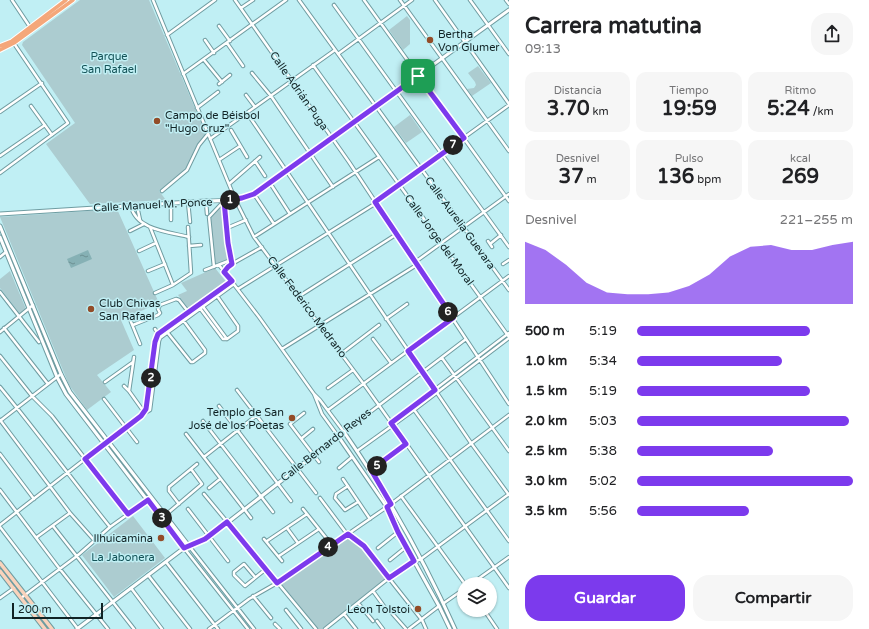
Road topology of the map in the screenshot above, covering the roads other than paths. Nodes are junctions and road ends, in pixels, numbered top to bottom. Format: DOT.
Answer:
graph roads {
  1 [pos="12,0"];
  2 [pos="66,0"];
  3 [pos="73,0"];
  4 [pos="153,0"];
  5 [pos="215,0"];
  6 [pos="235,0"];
  7 [pos="253,0"];
  8 [pos="286,0"];
  9 [pos="299,0"];
  10 [pos="364,0"];
  11 [pos="400,0"];
  12 [pos="412,0"];
  13 [pos="435,0"];
  14 [pos="470,0"];
  15 [pos="506,0"];
  16 [pos="509,4"];
  17 [pos="334,5"];
  18 [pos="404,6"];
  19 [pos="241,8"];
  20 [pos="509,10"];
  21 [pos="380,23"];
  22 [pos="253,25"];
  23 [pos="488,25"];
  24 [pos="219,26"];
  25 [pos="30,27"];
  26 [pos="167,35"];
  27 [pos="358,39"];
  28 [pos="205,40"];
  29 [pos="13,42"];
  30 [pos="228,42"];
  31 [pos="465,42"];
  32 [pos="0,46"];
  33 [pos="0,50"];
  34 [pos="335,50"];
  35 [pos="214,53"];
  36 [pos="338,54"];
  37 [pos="509,54"];
  38 [pos="442,59"];
  39 [pos="204,60"];
  40 [pos="313,65"];
  41 [pos="243,66"];
  42 [pos="252,73"];
  43 [pos="184,74"];
  44 [pos="230,75"];
  45 [pos="418,76"];
  46 [pos="292,80"];
  47 [pos="42,83"];
  48 [pos="218,92"];
  49 [pos="396,92"];
  50 [pos="246,95"];
  51 [pos="271,96"];
  52 [pos="509,105"];
  53 [pos="31,106"];
  54 [pos="376,106"];
  55 [pos="255,107"];
  56 [pos="197,108"];
  57 [pos="0,112"];
  58 [pos="247,113"];
  59 [pos="487,121"];
  60 [pos="354,122"];
  61 [pos="45,125"];
  62 [pos="231,130"];
  63 [pos="208,134"];
  64 [pos="52,135"];
  65 [pos="332,138"];
  66 [pos="464,138"];
  67 [pos="210,139"];
  68 [pos="240,146"];
  69 [pos="509,151"];
  70 [pos="311,154"];
  71 [pos="442,154"];
  72 [pos="0,156"];
  73 [pos="247,157"];
  74 [pos="260,157"];
  75 [pos="379,157"];
  76 [pos="219,160"];
  77 [pos="255,161"];
  78 [pos="421,169"];
  79 [pos="286,171"];
  80 [pos="0,172"];
  81 [pos="356,172"];
  82 [pos="264,176"];
  83 [pos="270,183"];
  84 [pos="229,184"];
  85 [pos="399,184"];
  86 [pos="333,187"];
  87 [pos="162,191"];
  88 [pos="254,194"];
  89 [pos="509,194"];
  90 [pos="506,197"];
  91 [pos="235,199"];
  92 [pos="206,201"];
  93 [pos="224,201"];
  94 [pos="509,201"];
  95 [pos="188,202"];
  96 [pos="375,202"];
  97 [pos="171,203"];
  98 [pos="308,203"];
  99 [pos="131,206"];
  100 [pos="137,206"];
  101 [pos="485,213"];
  102 [pos="0,214"];
  103 [pos="207,214"];
  104 [pos="290,214"];
  105 [pos="171,220"];
  106 [pos="246,220"];
  107 [pos="140,221"];
  108 [pos="190,222"];
  109 [pos="145,224"];
  110 [pos="274,224"];
  111 [pos="0,226"];
  112 [pos="150,227"];
  113 [pos="188,227"];
  114 [pos="226,228"];
  115 [pos="464,228"];
  116 [pos="130,231"];
  117 [pos="329,233"];
  118 [pos="397,234"];
  119 [pos="501,235"];
  120 [pos="0,237"];
  121 [pos="189,237"];
  122 [pos="254,237"];
  123 [pos="441,243"];
  124 [pos="156,244"];
  125 [pos="201,245"];
  126 [pos="189,246"];
  127 [pos="262,246"];
  128 [pos="492,247"];
  129 [pos="509,247"];
  130 [pos="139,251"];
  131 [pos="6,252"];
  132 [pos="0,257"];
  133 [pos="231,260"];
  134 [pos="509,260"];
  135 [pos="416,263"];
  136 [pos="165,264"];
  137 [pos="232,264"];
  138 [pos="350,264"];
  139 [pos="503,264"];
  140 [pos="219,265"];
  141 [pos="276,266"];
  142 [pos="214,267"];
  143 [pos="205,270"];
  144 [pos="148,271"];
  145 [pos="224,272"];
  146 [pos="509,276"];
  147 [pos="232,281"];
  148 [pos="502,281"];
  149 [pos="234,284"];
  150 [pos="173,285"];
  151 [pos="238,289"];
  152 [pos="509,290"];
  153 [pos="0,292"];
  154 [pos="155,293"];
  155 [pos="215,293"];
  156 [pos="370,294"];
  157 [pos="217,297"];
  158 [pos="298,297"];
  159 [pos="480,298"];
  160 [pos="407,304"];
  161 [pos="33,305"];
  162 [pos="200,306"];
  163 [pos="203,306"];
  164 [pos="29,308"];
  165 [pos="190,314"];
  166 [pos="19,316"];
  167 [pos="129,317"];
  168 [pos="453,318"];
  169 [pos="182,319"];
  170 [pos="386,319"];
  171 [pos="133,325"];
  172 [pos="379,325"];
  173 [pos="319,326"];
  174 [pos="4,328"];
  175 [pos="155,328"];
  176 [pos="166,331"];
  177 [pos="0,332"];
  178 [pos="158,334"];
  179 [pos="509,336"];
  180 [pos="227,339"];
  181 [pos="373,339"];
  182 [pos="466,339"];
  183 [pos="39,342"];
  184 [pos="140,344"];
  185 [pos="282,349"];
  186 [pos="408,351"];
  187 [pos="341,354"];
  188 [pos="0,356"];
  189 [pos="134,357"];
  190 [pos="442,358"];
  191 [pos="479,358"];
  192 [pos="133,362"];
  193 [pos="391,363"];
  194 [pos="353,370"];
  195 [pos="423,372"];
  196 [pos="61,374"];
  197 [pos="455,376"];
  198 [pos="57,377"];
  199 [pos="105,382"];
  200 [pos="363,383"];
  201 [pos="48,384"];
  202 [pos="124,386"];
  203 [pos="0,387"];
  204 [pos="328,388"];
  205 [pos="237,390"];
  206 [pos="129,391"];
  207 [pos="436,391"];
  208 [pos="314,394"];
  209 [pos="32,396"];
  210 [pos="104,399"];
  211 [pos="150,401"];
  212 [pos="509,404"];
  213 [pos="378,405"];
  214 [pos="219,406"];
  215 [pos="412,407"];
  216 [pos="17,408"];
  217 [pos="328,410"];
  218 [pos="414,410"];
  219 [pos="144,413"];
  220 [pos="304,413"];
  221 [pos="257,415"];
  222 [pos="509,415"];
  223 [pos="0,421"];
  224 [pos="202,421"];
  225 [pos="391,424"];
  226 [pos="126,427"];
  227 [pos="492,427"];
  228 [pos="313,429"];
  229 [pos="237,431"];
  230 [pos="344,432"];
  231 [pos="186,434"];
  232 [pos="338,436"];
  233 [pos="302,438"];
  234 [pos="137,442"];
  235 [pos="106,443"];
  236 [pos="471,443"];
  237 [pos="220,444"];
  238 [pos="406,444"];
  239 [pos="357,451"];
  240 [pos="509,451"];
  241 [pos="0,454"];
  242 [pos="314,455"];
  243 [pos="204,457"];
  244 [pos="352,457"];
  245 [pos="85,459"];
  246 [pos="450,459"];
  247 [pos="319,462"];
  248 [pos="197,464"];
  249 [pos="297,468"];
  250 [pos="340,468"];
  251 [pos="191,469"];
  252 [pos="371,470"];
  253 [pos="67,473"];
  254 [pos="428,476"];
  255 [pos="220,478"];
  256 [pos="343,479"];
  257 [pos="278,483"];
  258 [pos="50,486"];
  259 [pos="348,486"];
  260 [pos="209,488"];
  261 [pos="0,490"];
  262 [pos="316,493"];
  263 [pos="204,494"];
  264 [pos="509,494"];
  265 [pos="261,496"];
  266 [pos="401,496"];
  267 [pos="320,498"];
  268 [pos="34,499"];
  269 [pos="148,500"];
  270 [pos="291,501"];
  271 [pos="358,502"];
  272 [pos="179,504"];
  273 [pos="391,504"];
  274 [pos="387,507"];
  275 [pos="188,509"];
  276 [pos="244,509"];
  277 [pos="303,509"];
  278 [pos="487,511"];
  279 [pos="17,512"];
  280 [pos="273,512"];
  281 [pos="70,513"];
  282 [pos="128,514"];
  283 [pos="307,514"];
  284 [pos="165,516"];
  285 [pos="162,518"];
  286 [pos="251,518"];
  287 [pos="370,519"];
  288 [pos="227,522"];
  289 [pos="0,526"];
  290 [pos="53,526"];
  291 [pos="110,527"];
  292 [pos="465,527"];
  293 [pos="287,528"];
  294 [pos="319,529"];
  295 [pos="398,532"];
  296 [pos="348,534"];
  297 [pos="209,537"];
  298 [pos="36,538"];
  299 [pos="264,538"];
  300 [pos="94,540"];
  301 [pos="267,541"];
  302 [pos="509,541"];
  303 [pos="298,543"];
  304 [pos="331,544"];
  305 [pos="189,546"];
  306 [pos="406,547"];
  307 [pos="438,547"];
  308 [pos="184,548"];
  309 [pos="378,548"];
  310 [pos="77,556"];
  311 [pos="279,556"];
  312 [pos="509,556"];
  313 [pos="421,559"];
  314 [pos="390,560"];
  315 [pos="228,561"];
  316 [pos="282,561"];
  317 [pos="414,561"];
  318 [pos="166,562"];
  319 [pos="0,563"];
  320 [pos="494,567"];
  321 [pos="59,568"];
  322 [pos="266,569"];
  323 [pos="0,572"];
  324 [pos="148,575"];
  325 [pos="255,577"];
  326 [pos="460,577"];
  327 [pos="480,577"];
  328 [pos="389,578"];
  329 [pos="42,582"];
  330 [pos="277,583"];
  331 [pos="14,588"];
  332 [pos="131,588"];
  333 [pos="509,588"];
  334 [pos="372,591"];
  335 [pos="457,594"];
  336 [pos="23,596"];
  337 [pos="253,596"];
  338 [pos="0,598"];
  339 [pos="113,602"];
  340 [pos="358,603"];
  341 [pos="444,603"];
  342 [pos="439,606"];
  343 [pos="237,608"];
  344 [pos="386,609"];
  345 [pos="233,610"];
  346 [pos="286,610"];
  347 [pos="390,611"];
  348 [pos="96,614"];
  349 [pos="344,614"];
  350 [pos="489,617"];
  351 [pos="271,618"];
  352 [pos="422,620"];
  353 [pos="373,621"];
  354 [pos="376,621"];
  355 [pos="275,624"];
  356 [pos="214,625"];
  357 [pos="329,628"];
  358 [pos="45,629"];
  359 [pos="52,629"];
  360 [pos="78,629"];
  361 [pos="108,629"];
  362 [pos="134,629"];
  363 [pos="162,629"];
  364 [pos="190,629"];
  365 [pos="209,629"];
  366 [pos="218,629"];
  367 [pos="248,629"];
  368 [pos="254,629"];
  369 [pos="280,629"];
  370 [pos="301,629"];
  371 [pos="316,629"];
  372 [pos="325,629"];
  373 [pos="356,629"];
  374 [pos="383,629"];
  375 [pos="406,629"];
  376 [pos="409,629"];
  377 [pos="426,629"];
  378 [pos="450,629"];
  379 [pos="455,629"];
  380 [pos="497,629"];
  1 -- 25 [label="street"];
  2 -- 25 [label="main road"];
  3 -- 29 [label="main road"];
  4 -- 26 [label="street, Calle Federico Medrano"];
  5 -- 26 [label="street"];
  6 -- 19 [label="street, Calle Adrián Puga"];
  7 -- 19 [label="street"];
  8 -- 22 [label="street"];
  9 -- 34 [label="street, Calle Aurelia Guevara"];
  10 -- 21 [label="street"];
  11 -- 18 [label="street"];
  12 -- 18 [label="street"];
  13 -- 31 [label="street"];
  14 -- 23 [label="street"];
  15 -- 16 [label="street"];
  17 -- 27 [label="street"];
  18 -- 21 [label="street"];
  18 -- 38 [label="street"];
  19 -- 22 [label="street, Calle Adrián Puga"];
  20 -- 23 [label="street, Calle Manuel M. Ponce"];
  21 -- 27 [label="street"];
  21 -- 45 [label="street"];
  22 -- 30 [label="street"];
  22 -- 46 [label="street, Calle Adrián Puga"];
  23 -- 31 [label="street, Calle Manuel M. Ponce"];
  23 -- 37 [label="street"];
  24 -- 30 [label="street"];
  25 -- 29 [label="main road"];
  26 -- 43 [label="street, Calle Federico Medrano"];
  27 -- 36 [label="street"];
  27 -- 49 [label="street"];
  28 -- 35 [label="street"];
  29 -- 32 [label="main road"];
  29 -- 33 [label="main road"];
  29 -- 47 [label="street"];
  30 -- 35 [label="street"];
  30 -- 41 [label="street"];
  31 -- 38 [label="street, Calle Manuel M. Ponce"];
  31 -- 52 [label="street"];
  34 -- 36 [label="street, Calle Aurelia Guevara"];
  34 -- 40 [label="street"];
  35 -- 39 [label="street"];
  36 -- 54 [label="street, Calle Aurelia Guevara"];
  38 -- 45 [label="street, Calle Manuel M. Ponce"];
  38 -- 59 [label="street"];
  39 -- 43 [label="street"];
  39 -- 44 [label="street"];
  40 -- 46 [label="street"];
  40 -- 60 [label="street, Calle Jorge del Moral"];
  42 -- 51 [label="street"];
  43 -- 56 [label="street, Calle Federico Medrano"];
  45 -- 49 [label="street, Calle Manuel M. Ponce"];
  45 -- 66 [label="street"];
  46 -- 51 [label="street"];
  46 -- 65 [label="street, Calle Adrián Puga"];
  47 -- 57 [label="street"];
  47 -- 64 [label="street"];
  48 -- 56 [label="street"];
  49 -- 54 [label="street, Calle Manuel M. Ponce"];
  49 -- 71 [label="street"];
  50 -- 55 [label="street"];
  51 -- 55 [label="street"];
  51 -- 70 [label="street"];
  52 -- 59 [label="street"];
  53 -- 61 [label="street"];
  54 -- 60 [label="street, Calle Manuel M. Ponce"];
  54 -- 78 [label="street, Calle Aurelia Guevara"];
  55 -- 58 [label="street"];
  56 -- 63 [label="street, Calle Federico Medrano"];
  58 -- 67 [label="street"];
  58 -- 79 [label="street"];
  59 -- 66 [label="street"];
  59 -- 69 [label="street"];
  60 -- 65 [label="street, Calle Manuel M. Ponce"];
  60 -- 75 [label="street, Calle Jorge del Moral"];
  61 -- 64 [label="street"];
  61 -- 72 [label="street"];
  62 -- 68 [label="street"];
  63 -- 67 [label="street, Calle Federico Medrano"];
  63 -- 87 [label="street"];
  64 -- 80 [label="street"];
  65 -- 70 [label="street, Calle Manuel M. Ponce"];
  65 -- 81 [label="street, Calle Adrián Puga"];
  66 -- 71 [label="street"];
  66 -- 90 [label="street"];
  67 -- 76 [label="street, Calle Federico Medrano"];
  68 -- 73 [label="street"];
  68 -- 76 [label="street"];
  70 -- 79 [label="street, Calle Manuel M. Ponce"];
  70 -- 86 [label="street"];
  71 -- 78 [label="street"];
  71 -- 101 [label="street"];
  74 -- 77 [label="street"];
  75 -- 81 [label="street"];
  75 -- 85 [label="street, Calle Jorge del Moral"];
  76 -- 84 [label="street, Calle Federico Medrano"];
  77 -- 82 [label="street"];
  77 -- 84 [label="street"];
  78 -- 85 [label="street"];
  78 -- 115 [label="street, Calle Aurelia Guevara"];
  79 -- 83 [label="street, Calle Manuel M. Ponce"];
  79 -- 98 [label="street"];
  81 -- 86 [label="street"];
  81 -- 96 [label="street, Calle Adrián Puga"];
  83 -- 88 [label="street, Calle Manuel M. Ponce"];
  83 -- 104 [label="street"];
  84 -- 91 [label="street, Calle Federico Medrano"];
  85 -- 96 [label="street"];
  85 -- 123 [label="street, Calle Jorge del Moral"];
  86 -- 98 [label="street"];
  88 -- 91 [label="street, Calle Manuel M. Ponce"];
  88 -- 110 [label="street"];
  89 -- 90 [label="street"];
  90 -- 94 [label="street"];
  90 -- 101 [label="street"];
  91 -- 93 [label="street, Calle Manuel M. Ponce"];
  91 -- 106 [label="street, Calle Federico Medrano"];
  92 -- 93 [label="street, Calle Manuel M. Ponce"];
  92 -- 95 [label="street, Calle Manuel M. Ponce"];
  92 -- 103 [label="street"];
  93 -- 114 [label="street"];
  93 -- 142 [label="street"];
  95 -- 97 [label="street, Calle Manuel M. Ponce"];
  95 -- 108 [label="street"];
  96 -- 117 [label="street"];
  96 -- 118 [label="street, Calle Adrián Puga"];
  97 -- 100 [label="street, Calle Manuel M. Ponce"];
  97 -- 105 [label="street"];
  98 -- 104 [label="street"];
  98 -- 117 [label="street"];
  99 -- 100 [label="street, Calle Manuel M. Ponce"];
  99 -- 102 [label="street, Calle Manuel M. Ponce"];
  99 -- 107 [label="street"];
  100 -- 107 [label="street"];
  101 -- 115 [label="street"];
  101 -- 119 [label="street"];
  104 -- 110 [label="street"];
  106 -- 114 [label="street"];
  106 -- 122 [label="street, Calle Federico Medrano"];
  107 -- 109 [label="street"];
  109 -- 112 [label="street"];
  109 -- 116 [label="street"];
  110 -- 122 [label="street"];
  111 -- 161 [label="street"];
  112 -- 121 [label="street"];
  112 -- 124 [label="street"];
  113 -- 121 [label="street"];
  114 -- 133 [label="street"];
  115 -- 123 [label="street"];
  115 -- 148 [label="street, Calle Aurelia Guevara"];
  117 -- 138 [label="street"];
  117 -- 141 [label="street"];
  118 -- 135 [label="street, Calle Adrián Puga"];
  118 -- 138 [label="street"];
  119 -- 128 [label="street"];
  119 -- 129 [label="street"];
  120 -- 131 [label="street"];
  121 -- 126 [label="street"];
  122 -- 127 [label="street, Calle Federico Medrano"];
  123 -- 135 [label="street"];
  123 -- 159 [label="street, Calle Jorge del Moral"];
  124 -- 130 [label="street"];
  124 -- 136 [label="street"];
  125 -- 126 [label="street"];
  126 -- 150 [label="street"];
  127 -- 137 [label="street"];
  127 -- 141 [label="street, Calle Federico Medrano"];
  131 -- 132 [label="street"];
  131 -- 164 [label="street"];
  133 -- 137 [label="street"];
  133 -- 140 [label="street"];
  134 -- 139 [label="street"];
  135 -- 156 [label="street"];
  135 -- 168 [label="street, Calle Adrián Puga"];
  136 -- 144 [label="street"];
  136 -- 150 [label="street"];
  137 -- 145 [label="street"];
  138 -- 156 [label="street"];
  138 -- 158 [label="street"];
  140 -- 142 [label="street"];
  140 -- 145 [label="street"];
  141 -- 151 [label="street"];
  141 -- 158 [label="street, Calle Federico Medrano"];
  142 -- 143 [label="street"];
  145 -- 147 [label="street"];
  146 -- 148 [label="street"];
  147 -- 149 [label="street"];
  147 -- 155 [label="street"];
  148 -- 152 [label="street, Calle Aurelia Guevara"];
  148 -- 159 [label="street"];
  149 -- 151 [label="street"];
  149 -- 157 [label="street"];
  150 -- 154 [label="street"];
  151 -- 185 [label="street"];
  153 -- 166 [label="street"];
  155 -- 157 [label="street"];
  155 -- 162 [label="street"];
  156 -- 170 [label="street"];
  156 -- 173 [label="street"];
  157 -- 163 [label="street"];
  157 -- 180 [label="street"];
  158 -- 173 [label="street, Calle Federico Medrano"];
  159 -- 168 [label="street"];
  159 -- 179 [label="street, Calle Jorge del Moral"];
  160 -- 170 [label="street"];
  161 -- 164 [label="street"];
  161 -- 196 [label="street"];
  162 -- 163 [label="street"];
  162 -- 165 [label="street"];
  162 -- 180 [label="street"];
  163 -- 180 [label="street"];
  164 -- 166 [label="street"];
  164 -- 198 [label="street"];
  165 -- 169 [label="street"];
  165 -- 171 [label="street"];
  166 -- 174 [label="street"];
  166 -- 183 [label="street"];
  167 -- 171 [label="street"];
  168 -- 182 [label="street, Calle Adrián Puga"];
  168 -- 186 [label="street"];
  169 -- 176 [label="street"];
  169 -- 176 [label="street"];
  170 -- 186 [label="street"];
  171 -- 184 [label="street"];
  172 -- 187 [label="street"];
  173 -- 185 [label="street"];
  173 -- 187 [label="street, Calle Federico Medrano"];
  174 -- 177 [label="street"];
  174 -- 201 [label="street"];
  175 -- 178 [label="street"];
  176 -- 178 [label="street"];
  176 -- 211 [label="street"];
  178 -- 211 [label="street"];
  179 -- 191 [label="street"];
  181 -- 193 [label="street"];
  182 -- 190 [label="street, Calle Bernardo Reyes"];
  182 -- 191 [label="street, Calle Adrián Puga"];
  185 -- 208 [label="street"];
  186 -- 193 [label="street"];
  186 -- 195 [label="street"];
  187 -- 194 [label="street, Calle Federico Medrano"];
  188 -- 209 [label="street"];
  189 -- 192 [label="street"];
  190 -- 195 [label="street, Calle Bernardo Reyes"];
  190 -- 197 [label="street"];
  191 -- 197 [label="street"];
  191 -- 212 [label="street, Calle Adrián Puga"];
  192 -- 199 [label="street"];
  192 -- 206 [label="street"];
  193 -- 200 [label="street"];
  194 -- 200 [label="street, Calle Federico Medrano"];
  194 -- 204 [label="street"];
  195 -- 207 [label="street"];
  195 -- 213 [label="street, Calle Bernardo Reyes"];
  196 -- 198 [label="street"];
  196 -- 235 [label="street"];
  197 -- 207 [label="street"];
  197 -- 227 [label="street"];
  198 -- 201 [label="street"];
  198 -- 235 [label="street"];
  200 -- 213 [label="street, Calle Federico Medrano"];
  200 -- 217 [label="street"];
  201 -- 209 [label="street"];
  202 -- 206 [label="street"];
  203 -- 216 [label="street"];
  205 -- 221 [label="street"];
  206 -- 219 [label="street"];
  207 -- 215 [label="street"];
  207 -- 218 [label="street"];
  207 -- 236 [label="street"];
  208 -- 217 [label="street"];
  208 -- 232 [label="street"];
  209 -- 216 [label="street"];
  209 -- 245 [label="street"];
  210 -- 226 [label="street"];
  211 -- 219 [label="street"];
  213 -- 225 [label="street, Calle Federico Medrano"];
  213 -- 230 [label="street, Calle Bernardo Reyes"];
  214 -- 229 [label="street"];
  215 -- 218 [label="street"];
  215 -- 225 [label="street"];
  216 -- 223 [label="street"];
  216 -- 253 [label="street"];
  217 -- 230 [label="street"];
  218 -- 225 [label="street"];
  218 -- 246 [label="street"];
  219 -- 226 [label="street"];
  220 -- 233 [label="street"];
  221 -- 229 [label="street"];
  221 -- 249 [label="street"];
  222 -- 227 [label="street"];
  223 -- 258 [label="street"];
  224 -- 237 [label="street"];
  225 -- 238 [label="street, Calle Federico Medrano"];
  225 -- 239 [label="street"];
  226 -- 234 [label="street"];
  226 -- 235 [label="street"];
  227 -- 236 [label="street"];
  227 -- 240 [label="street"];
  228 -- 233 [label="street"];
  229 -- 237 [label="street"];
  229 -- 257 [label="street"];
  230 -- 232 [label="street, Calle Bernardo Reyes"];
  230 -- 239 [label="street"];
  231 -- 243 [label="street"];
  232 -- 242 [label="street, Calle Bernardo Reyes"];
  232 -- 244 [label="street"];
  233 -- 242 [label="street"];
  235 -- 245 [label="street"];
  235 -- 269 [label="street"];
  235 -- 284 [label="street"];
  236 -- 246 [label="street"];
  236 -- 264 [label="street"];
  237 -- 243 [label="street"];
  237 -- 265 [label="street"];
  238 -- 252 [label="street"];
  238 -- 254 [label="street, Calle Federico Medrano"];
  239 -- 252 [label="street"];
  241 -- 268 [label="street"];
  242 -- 247 [label="street"];
  242 -- 249 [label="street, Calle Bernardo Reyes"];
  243 -- 255 [label="street"];
  244 -- 250 [label="street"];
  244 -- 274 [label="street"];
  245 -- 253 [label="street"];
  245 -- 282 [label="street"];
  246 -- 254 [label="street"];
  246 -- 278 [label="street"];
  248 -- 251 [label="street"];
  249 -- 257 [label="street, Calle Bernardo Reyes"];
  249 -- 262 [label="street"];
  251 -- 272 [label="street"];
  251 -- 272 [label="street"];
  252 -- 273 [label="street"];
  253 -- 258 [label="street"];
  253 -- 291 [label="street"];
  254 -- 266 [label="street"];
  254 -- 292 [label="street, Calle Federico Medrano"];
  255 -- 260 [label="street"];
  255 -- 276 [label="street"];
  256 -- 259 [label="street"];
  257 -- 265 [label="street, Calle Bernardo Reyes"];
  257 -- 270 [label="street"];
  258 -- 268 [label="street"];
  258 -- 281 [label="street"];
  259 -- 271 [label="street"];
  259 -- 271 [label="street"];
  261 -- 279 [label="street"];
  263 -- 288 [label="street"];
  264 -- 278 [label="street"];
  265 -- 276 [label="street, Calle Bernardo Reyes"];
  265 -- 280 [label="street"];
  266 -- 273 [label="street"];
  266 -- 307 [label="street"];
  267 -- 296 [label="street"];
  268 -- 279 [label="street"];
  269 -- 282 [label="street"];
  269 -- 285 [label="street"];
  271 -- 287 [label="street"];
  272 -- 284 [label="street"];
  273 -- 274 [label="street"];
  273 -- 313 [label="street"];
  274 -- 287 [label="street"];
  274 -- 295 [label="street"];
  275 -- 297 [label="street"];
  276 -- 286 [label="street"];
  276 -- 288 [label="street, Calle Bernardo Reyes"];
  277 -- 283 [label="street"];
  278 -- 292 [label="street"];
  278 -- 302 [label="street"];
  279 -- 289 [label="street"];
  279 -- 298 [label="street"];
  281 -- 290 [label="street"];
  281 -- 300 [label="street"];
  282 -- 291 [label="street"];
  283 -- 293 [label="street"];
  283 -- 294 [label="street"];
  284 -- 285 [label="street"];
  284 -- 305 [label="street"];
  285 -- 308 [label="street"];
  287 -- 296 [label="street"];
  288 -- 297 [label="street, Calle Bernardo Reyes"];
  288 -- 322 [label="street"];
  289 -- 329 [label="street"];
  290 -- 298 [label="street"];
  290 -- 310 [label="street"];
  291 -- 300 [label="street"];
  292 -- 307 [label="street"];
  292 -- 320 [label="street, Calle Federico Medrano"];
  293 -- 301 [label="street"];
  293 -- 303 [label="street"];
  294 -- 303 [label="street"];
  294 -- 304 [label="street"];
  295 -- 306 [label="street"];
  295 -- 309 [label="street"];
  296 -- 304 [label="street"];
  296 -- 328 [label="street"];
  297 -- 305 [label="street, Calle Bernardo Reyes"];
  297 -- 315 [label="street"];
  298 -- 321 [label="street"];
  299 -- 301 [label="street"];
  300 -- 310 [label="street"];
  301 -- 311 [label="street"];
  303 -- 311 [label="street"];
  304 -- 330 [label="street"];
  305 -- 308 [label="street, Calle Bernardo Reyes"];
  305 -- 343 [label="street"];
  306 -- 314 [label="street"];
  306 -- 317 [label="street"];
  307 -- 313 [label="street"];
  307 -- 326 [label="street"];
  308 -- 318 [label="street, Calle Bernardo Reyes"];
  308 -- 345 [label="street"];
  310 -- 321 [label="street"];
  310 -- 339 [label="street"];
  311 -- 316 [label="street"];
  312 -- 320 [label="street"];
  313 -- 317 [label="street"];
  313 -- 341 [label="street"];
  317 -- 328 [label="street"];
  317 -- 342 [label="street"];
  318 -- 324 [label="street, Calle Bernardo Reyes"];
  318 -- 356 [label="street"];
  319 -- 336 [label="main road"];
  320 -- 327 [label="street"];
  320 -- 333 [label="street, Calle Federico Medrano"];
  321 -- 329 [label="street"];
  321 -- 348 [label="street"];
  322 -- 325 [label="street"];
  322 -- 330 [label="street"];
  323 -- 331 [label="main road"];
  324 -- 332 [label="street, Calle Bernardo Reyes"];
  324 -- 364 [label="street"];
  325 -- 325 [label="street"];
  328 -- 334 [label="street"];
  328 -- 352 [label="street"];
  329 -- 336 [label="street"];
  329 -- 360 [label="street"];
  330 -- 337 [label="street"];
  330 -- 371 [label="street"];
  331 -- 336 [label="main road"];
  331 -- 338 [label="street"];
  332 -- 339 [label="street, Calle Bernardo Reyes"];
  332 -- 363 [label="street"];
  334 -- 340 [label="street"];
  334 -- 344 [label="street"];
  335 -- 341 [label="street"];
  336 -- 358 [label="main road"];
  336 -- 359 [label="main road"];
  337 -- 343 [label="street"];
  337 -- 351 [label="street"];
  339 -- 348 [label="street, Calle Bernardo Reyes"];
  339 -- 362 [label="street"];
  340 -- 349 [label="street"];
  340 -- 353 [label="street"];
  341 -- 379 [label="street"];
  342 -- 352 [label="street"];
  342 -- 378 [label="street"];
  343 -- 345 [label="street"];
  343 -- 368 [label="street"];
  345 -- 356 [label="street"];
  345 -- 367 [label="street"];
  346 -- 370 [label="street"];
  347 -- 375 [label="street"];
  348 -- 360 [label="street, Calle Bernardo Reyes"];
  348 -- 361 [label="street"];
  349 -- 357 [label="street"];
  349 -- 373 [label="street"];
  350 -- 380 [label="street"];
  352 -- 376 [label="street"];
  352 -- 377 [label="street"];
  354 -- 374 [label="street"];
  355 -- 369 [label="street"];
  356 -- 365 [label="street"];
  356 -- 366 [label="street"];
  357 -- 372 [label="street"];
}
